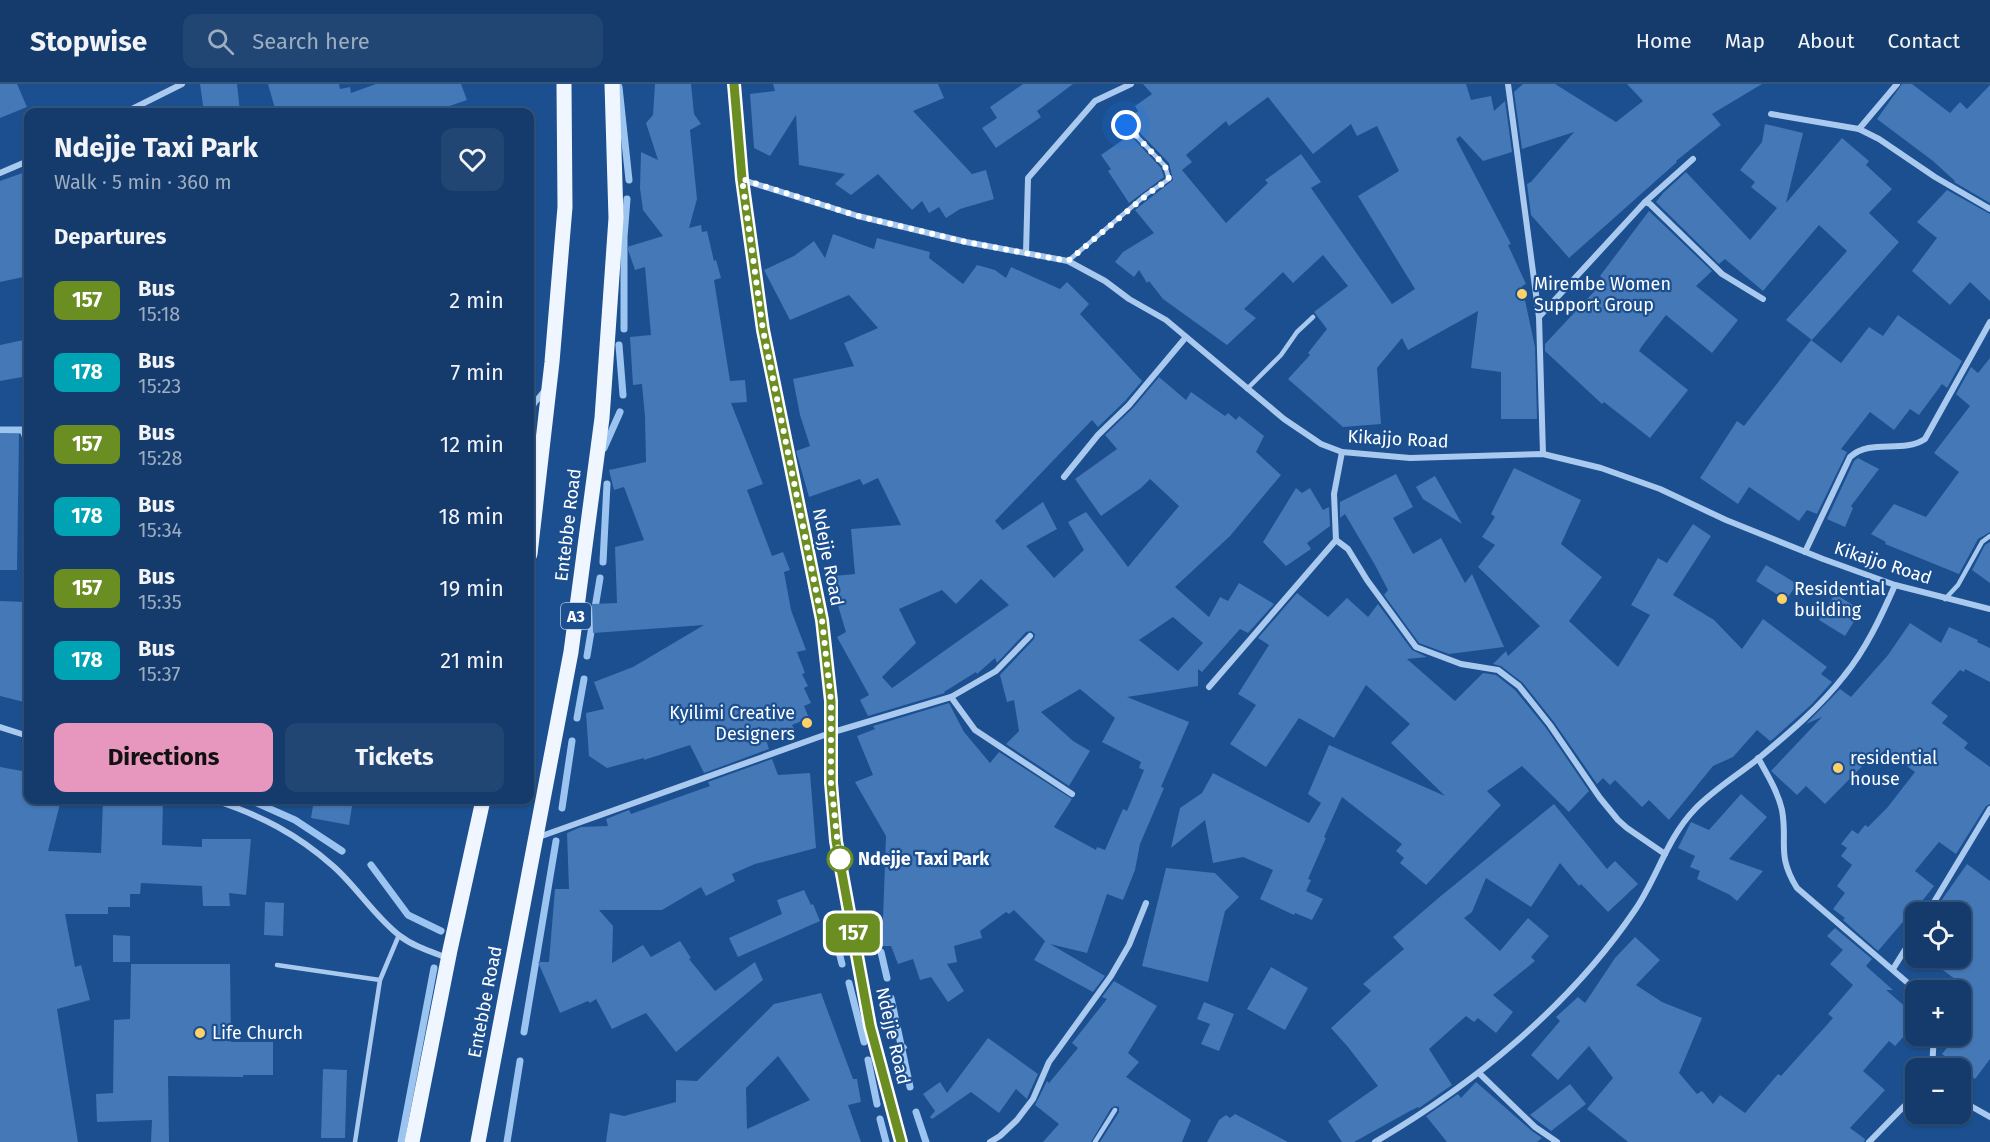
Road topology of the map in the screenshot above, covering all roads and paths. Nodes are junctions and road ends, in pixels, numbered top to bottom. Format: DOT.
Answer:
graph roads {
  1 [pos="182,84"];
  2 [pos="564,84"];
  3 [pos="612,84"];
  4 [pos="734,84"];
  5 [pos="1131,84"];
  6 [pos="1508,84"];
  7 [pos="1897,84"];
  8 [pos="134,108"];
  9 [pos="1771,114"];
  10 [pos="1126,125"];
  11 [pos="1859,129"];
  12 [pos="1693,159"];
  13 [pos="24,163"];
  14 [pos="0,173"];
  15 [pos="742,179"];
  16 [pos="1645,202"];
  17 [pos="1990,209"];
  18 [pos="1026,253"];
  19 [pos="1068,261"];
  20 [pos="1763,299"];
  21 [pos="1312,317"];
  22 [pos="1539,317"];
  23 [pos="1990,322"];
  24 [pos="1186,337"];
  25 [pos="550,385"];
  26 [pos="1247,389"];
  27 [pos="537,400"];
  28 [pos="534,401"];
  29 [pos="534,406"];
  30 [pos="1342,452"];
  31 [pos="1543,454"];
  32 [pos="1064,477"];
  33 [pos="534,520"];
  34 [pos="1990,536"];
  35 [pos="1336,540"];
  36 [pos="1805,552"];
  37 [pos="1895,585"];
  38 [pos="1945,599"];
  39 [pos="1990,609"];
  40 [pos="1030,636"];
  41 [pos="1209,687"];
  42 [pos="951,697"];
  43 [pos="0,727"];
  44 [pos="830,733"];
  45 [pos="24,735"];
  46 [pos="1758,758"];
  47 [pos="1072,794"];
  48 [pos="224,804"];
  49 [pos="482,804"];
  50 [pos="1990,809"];
  51 [pos="536,838"];
  52 [pos="1665,854"];
  53 [pos="1934,902"];
  54 [pos="1146,903"];
  55 [pos="399,935"];
  56 [pos="450,950"];
  57 [pos="1905,950"];
  58 [pos="277,965"];
  59 [pos="1893,969"];
  60 [pos="380,980"];
  61 [pos="1905,980"];
  62 [pos="907,1046"];
  63 [pos="897,1051"];
  64 [pos="1479,1072"];
  65 [pos="1905,1105"];
  66 [pos="1971,1106"];
  67 [pos="1115,1110"];
  68 [pos="1990,1117"];
  69 [pos="356,1142"];
  70 [pos="412,1142"];
  71 [pos="478,1142"];
  72 [pos="901,1142"];
  73 [pos="990,1142"];
  74 [pos="1095,1142"];
  75 [pos="1375,1142"];
  76 [pos="1557,1142"];
  77 [pos="1869,1142"];
  1 -- 8 [label="street"];
  2 -- 25 [label="main road, Entebbe Road"];
  3 -- 51 [label="main road, Entebbe Road / A3"];
  4 -- 15 [label="street, Ndejje Road"];
  5 -- 18 [label="street"];
  6 -- 22 [label="street"];
  7 -- 11 [label="street"];
  9 -- 11 [label="street"];
  10 -- 19 [label="lane"];
  11 -- 17 [label="street"];
  12 -- 16 [label="street"];
  13 -- 14 [label="street"];
  15 -- 18 [label="street, Kikajjo Road"];
  15 -- 44 [label="street, Ndejje Road"];
  16 -- 20 [label="street"];
  16 -- 22 [label="street"];
  18 -- 19 [label="street, Kikajjo Road"];
  19 -- 24 [label="street, Kikajjo Road"];
  21 -- 26 [label="lane"];
  22 -- 31 [label="street"];
  23 -- 36 [label="street"];
  24 -- 26 [label="street, Kikajjo Road"];
  24 -- 32 [label="street"];
  25 -- 27 [label="street"];
  25 -- 33 [label="main road, Entebbe Road"];
  26 -- 30 [label="street, Kikajjo Road"];
  27 -- 28 [label="street"];
  27 -- 29 [label="lane"];
  30 -- 31 [label="street, Kikajjo Road"];
  30 -- 35 [label="street"];
  31 -- 36 [label="street, Kikajjo Road"];
  34 -- 38 [label="lane"];
  35 -- 41 [label="street"];
  35 -- 52 [label="street"];
  36 -- 37 [label="street, Kikajjo Road"];
  37 -- 38 [label="street, Kikajjo Road"];
  37 -- 46 [label="street"];
  38 -- 39 [label="street, Kikajjo Road"];
  40 -- 42 [label="street"];
  42 -- 44 [label="street"];
  42 -- 47 [label="street"];
  43 -- 45 [label="street"];
  44 -- 51 [label="street"];
  44 -- 72 [label="street, Ndejje Road"];
  46 -- 52 [label="street"];
  46 -- 59 [label="street"];
  48 -- 55 [label="street"];
  49 -- 56 [label="main road"];
  50 -- 53 [label="street"];
  51 -- 71 [label="main road, Entebbe Road / A3"];
  52 -- 64 [label="street"];
  54 -- 73 [label="street"];
  55 -- 56 [label="street"];
  55 -- 60 [label="lane"];
  56 -- 70 [label="main road"];
  57 -- 59 [label="street"];
  58 -- 60 [label="lane"];
  59 -- 61 [label="street"];
  60 -- 69 [label="lane"];
  62 -- 63 [label="path"];
  64 -- 75 [label="street"];
  64 -- 76 [label="street"];
  65 -- 77 [label="street"];
  66 -- 68 [label="street"];
  67 -- 74 [label="lane"];
}
